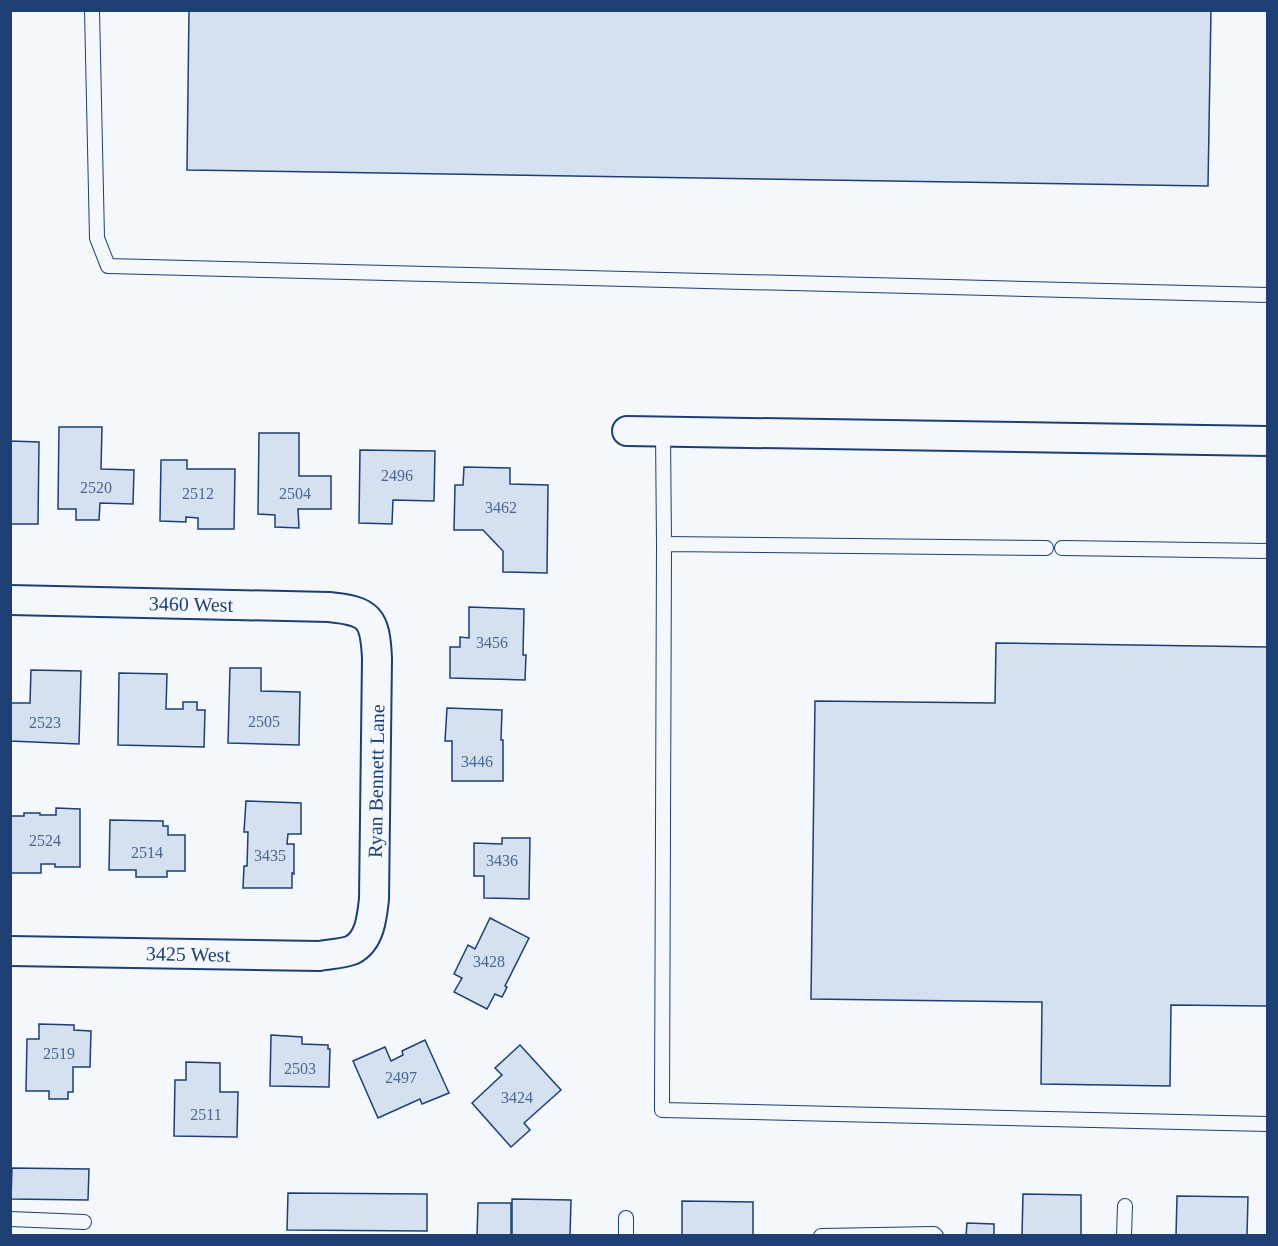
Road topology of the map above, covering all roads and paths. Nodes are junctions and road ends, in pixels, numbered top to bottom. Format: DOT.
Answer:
graph roads {
  1 [pos="92,10"];
  2 [pos="1268,295"];
  3 [pos="627,431"];
  4 [pos="663,432"];
  5 [pos="1268,441"];
  6 [pos="664,544"];
  7 [pos="1046,548"];
  8 [pos="1062,548"];
  9 [pos="1268,551"];
  10 [pos="10,600"];
  11 [pos="368,618"];
  12 [pos="362,943"];
  13 [pos="10,951"];
  14 [pos="1268,1124"];
  15 [pos="1125,1206"];
  16 [pos="626,1218"];
  17 [pos="10,1219"];
  18 [pos="84,1222"];
  19 [pos="869,1235"];
  20 [pos="626,1236"];
  21 [pos="821,1236"];
  22 [pos="936,1236"];
  23 [pos="1124,1236"];
  1 -- 2 [label="lane"];
  3 -- 4 [label="street"];
  4 -- 5 [label="street"];
  4 -- 6 [label="lane"];
  6 -- 7 [label="lane"];
  6 -- 14 [label="lane"];
  8 -- 9 [label="lane"];
  10 -- 11 [label="street, 3460 West"];
  11 -- 12 [label="street, Ryan Bennett Lane"];
  12 -- 13 [label="street, 3425 West"];
  15 -- 23 [label="lane"];
  16 -- 20 [label="lane"];
  17 -- 18 [label="lane"];
  19 -- 21 [label="lane"];
  19 -- 22 [label="lane"];
}
